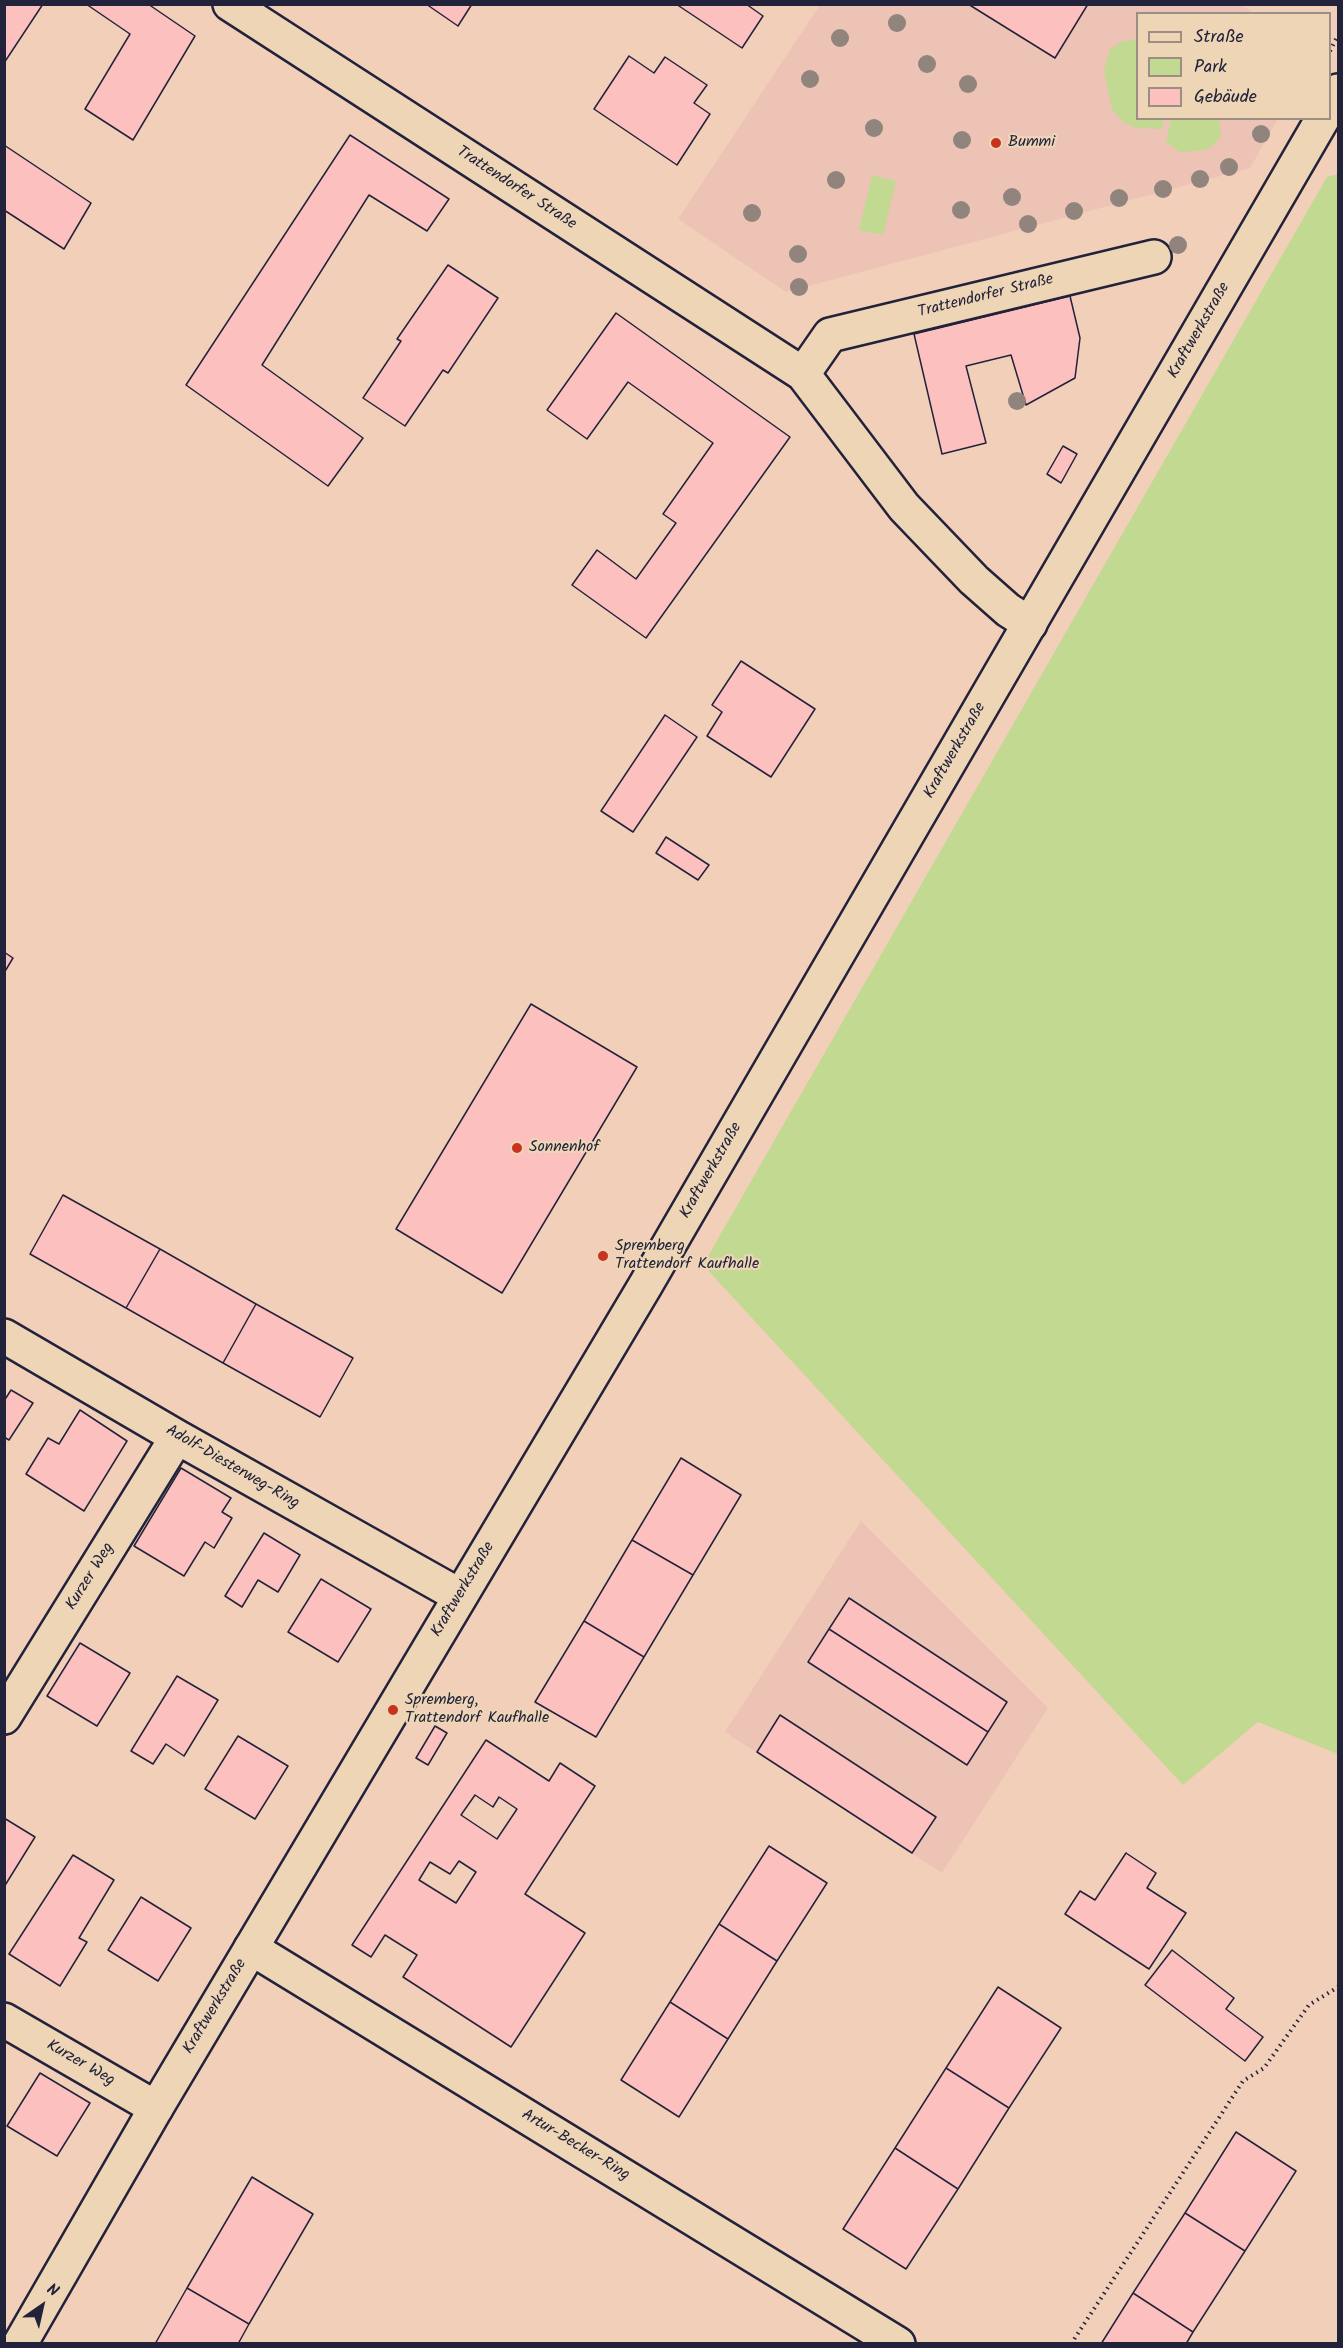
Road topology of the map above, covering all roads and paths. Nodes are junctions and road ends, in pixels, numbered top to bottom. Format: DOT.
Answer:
graph roads {
  1 [pos="230,4"];
  2 [pos="1322,120"];
  3 [pos="1154,257"];
  4 [pos="803,374"];
  5 [pos="1030,624"];
  6 [pos="7,1342"];
  7 [pos="177,1437"];
  8 [pos="460,1596"];
  9 [pos="4,1717"];
  10 [pos="251,1948"];
  11 [pos="1338,1987"];
  12 [pos="4,2019"];
  13 [pos="156,2108"];
  14 [pos="20,2343"];
  15 [pos="898,2343"];
  16 [pos="1071,2343"];
  1 -- 4 [label="street, Trattendorfer Straße"];
  2 -- 5 [label="street, Kraftwerkstraße"];
  3 -- 4 [label="street, Trattendorfer Straße"];
  4 -- 5 [label="street, Trattendorfer Straße"];
  5 -- 8 [label="street, Kraftwerkstraße"];
  6 -- 7 [label="street, Adolf-Diesterweg-Ring"];
  7 -- 8 [label="street, Adolf-Diesterweg-Ring"];
  7 -- 9 [label="street, Kurzer Weg"];
  8 -- 10 [label="street, Kraftwerkstraße"];
  10 -- 13 [label="street, Kraftwerkstraße"];
  10 -- 15 [label="street, Artur-Becker-Ring"];
  11 -- 16 [label="path"];
  12 -- 13 [label="street, Kurzer Weg"];
  13 -- 14 [label="street, Kraftwerkstraße"];
}
